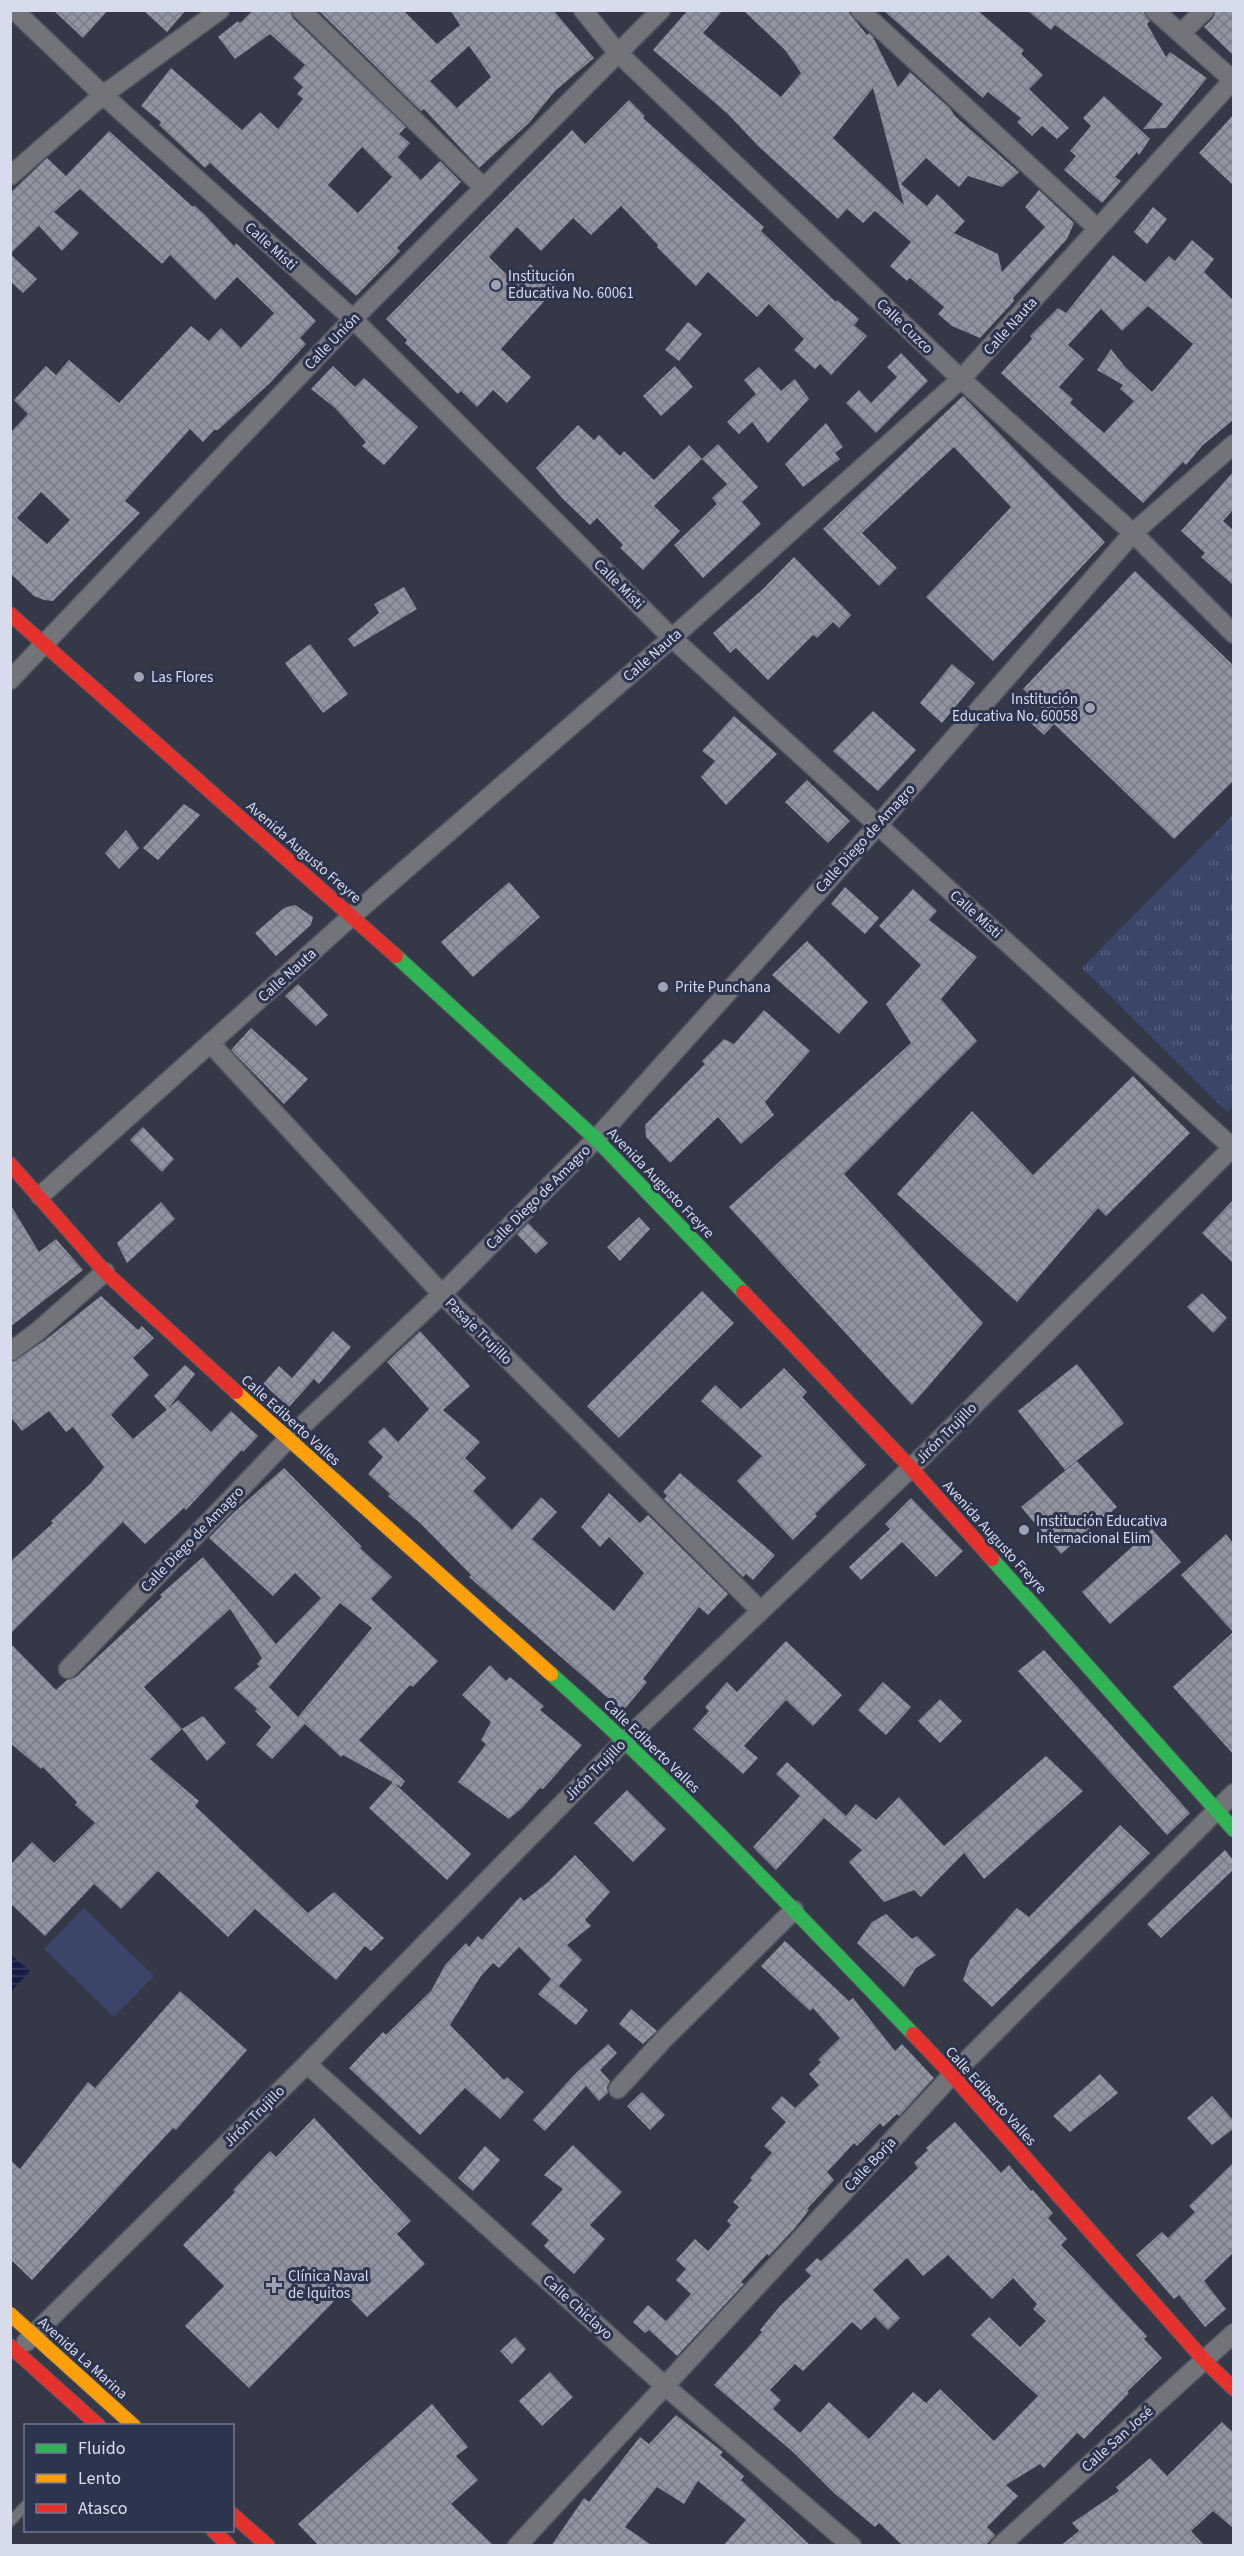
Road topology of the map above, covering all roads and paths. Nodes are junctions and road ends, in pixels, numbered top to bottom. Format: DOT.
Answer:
graph roads {
  1 [pos="14,10"];
  2 [pos="220,10"];
  3 [pos="301,10"];
  4 [pos="584,10"];
  5 [pos="661,10"];
  6 [pos="860,10"];
  7 [pos="1154,10"];
  8 [pos="1205,10"];
  9 [pos="1181,33"];
  10 [pos="617,52"];
  11 [pos="1233,80"];
  12 [pos="103,95"];
  13 [pos="10,176"];
  14 [pos="484,188"];
  15 [pos="1097,228"];
  16 [pos="352,319"];
  17 [pos="961,380"];
  18 [pos="1233,444"];
  19 [pos="1133,533"];
  20 [pos="10,614"];
  21 [pos="1233,634"];
  22 [pos="672,638"];
  23 [pos="44,644"];
  24 [pos="10,680"];
  25 [pos="878,825"];
  26 [pos="352,916"];
  27 [pos="210,1042"];
  28 [pos="596,1139"];
  29 [pos="1233,1148"];
  30 [pos="10,1164"];
  31 [pos="40,1196"];
  32 [pos="105,1272"];
  33 [pos="442,1294"];
  34 [pos="10,1352"];
  35 [pos="288,1440"];
  36 [pos="911,1468"];
  37 [pos="760,1610"];
  38 [pos="68,1669"];
  39 [pos="625,1740"];
  40 [pos="1233,1793"];
  41 [pos="1216,1811"];
  42 [pos="1233,1830"];
  43 [pos="794,1910"];
  44 [pos="307,2064"];
  45 [pos="952,2075"];
  46 [pos="618,2089"];
  47 [pos="10,2314"];
  48 [pos="1233,2333"];
  49 [pos="33,2335"];
  50 [pos="14,2349"];
  51 [pos="1204,2360"];
  52 [pos="666,2387"];
  53 [pos="1233,2390"];
  54 [pos="96,2424"];
  55 [pos="132,2424"];
  56 [pos="24,2507"];
  57 [pos="234,2516"];
  58 [pos="10,2522"];
  59 [pos="215,2532"];
  60 [pos="229,2546"];
  61 [pos="268,2546"];
  62 [pos="517,2546"];
  63 [pos="852,2546"];
  64 [pos="1000,2546"];
  1 -- 12 [label="street, Calle Misti"];
  2 -- 12 [label="street"];
  3 -- 14 [label="street"];
  4 -- 10 [label="street, Calle Cuzco"];
  5 -- 10 [label="street, Calle Unión"];
  6 -- 15 [label="street"];
  7 -- 9 [label="street"];
  8 -- 9 [label="street"];
  9 -- 11 [label="street"];
  10 -- 14 [label="street, Calle Unión"];
  10 -- 17 [label="street, Calle Cuzco"];
  11 -- 15 [label="street, Calle Nauta"];
  12 -- 13 [label="street"];
  12 -- 16 [label="street, Calle Misti"];
  14 -- 16 [label="street, Calle Unión"];
  15 -- 17 [label="street, Calle Nauta"];
  16 -- 22 [label="street, Calle Misti"];
  16 -- 23 [label="street, Calle Unión"];
  17 -- 19 [label="street, Calle Cuzco"];
  17 -- 22 [label="street, Calle Nauta"];
  18 -- 19 [label="street, Calle Diego de Amagro"];
  19 -- 21 [label="street, Calle Cuzco"];
  19 -- 25 [label="street, Calle Diego de Amagro"];
  20 -- 23 [label="main road, Avenida Augusto Freyre"];
  22 -- 25 [label="street, Calle Misti"];
  22 -- 26 [label="street, Calle Nauta"];
  23 -- 24 [label="street, Calle Unión"];
  23 -- 26 [label="main road, Avenida Augusto Freyre"];
  25 -- 28 [label="street, Calle Diego de Amagro"];
  25 -- 29 [label="street, Calle Misti"];
  26 -- 27 [label="street, Calle Nauta"];
  26 -- 28 [label="main road, Avenida Augusto Freyre"];
  27 -- 31 [label="street, Calle Nauta"];
  27 -- 33 [label="street, Pasaje Trujillo"];
  28 -- 33 [label="street, Calle Diego de Amagro"];
  28 -- 36 [label="main road, Avenida Augusto Freyre"];
  29 -- 36 [label="street, Jirón Trujillo"];
  30 -- 31 [label="main road, Calle Ediberto Valles"];
  31 -- 32 [label="main road, Calle Ediberto Valles"];
  32 -- 34 [label="street"];
  32 -- 35 [label="main road, Calle Ediberto Valles"];
  33 -- 35 [label="street, Calle Diego de Amagro"];
  33 -- 37 [label="street, Pasaje Trujillo"];
  35 -- 38 [label="street, Calle Diego de Amagro"];
  35 -- 39 [label="main road, Calle Ediberto Valles"];
  36 -- 37 [label="street, Jirón Trujillo"];
  36 -- 41 [label="main road, Avenida Augusto Freyre"];
  37 -- 39 [label="street, Jirón Trujillo"];
  39 -- 43 [label="main road, Calle Ediberto Valles"];
  39 -- 44 [label="street, Jirón Trujillo"];
  40 -- 41 [label="street, Calle Borja"];
  41 -- 42 [label="main road, Avenida Augusto Freyre"];
  41 -- 45 [label="street, Calle Borja"];
  43 -- 45 [label="main road, Calle Ediberto Valles"];
  43 -- 46 [label="street"];
  44 -- 49 [label="street, Jirón Trujillo"];
  44 -- 52 [label="street, Calle Chiclayo"];
  45 -- 51 [label="main road, Calle Ediberto Valles"];
  45 -- 52 [label="street, Calle Borja"];
  47 -- 49 [label="main road, Avenida La Marina"];
  48 -- 51 [label="street, Calle San José"];
  49 -- 50 [label="street, Jirón Trujillo"];
  49 -- 55 [label="main road, Avenida La Marina"];
  50 -- 54 [label="main road"];
  51 -- 53 [label="main road, Calle Ediberto Valles"];
  51 -- 64 [label="street, Calle San José"];
  52 -- 62 [label="street, Calle Borja"];
  52 -- 63 [label="street, Calle Chiclayo"];
  56 -- 58 [label="lane"];
  57 -- 61 [label="main road"];
  59 -- 60 [label="main road"];
}
